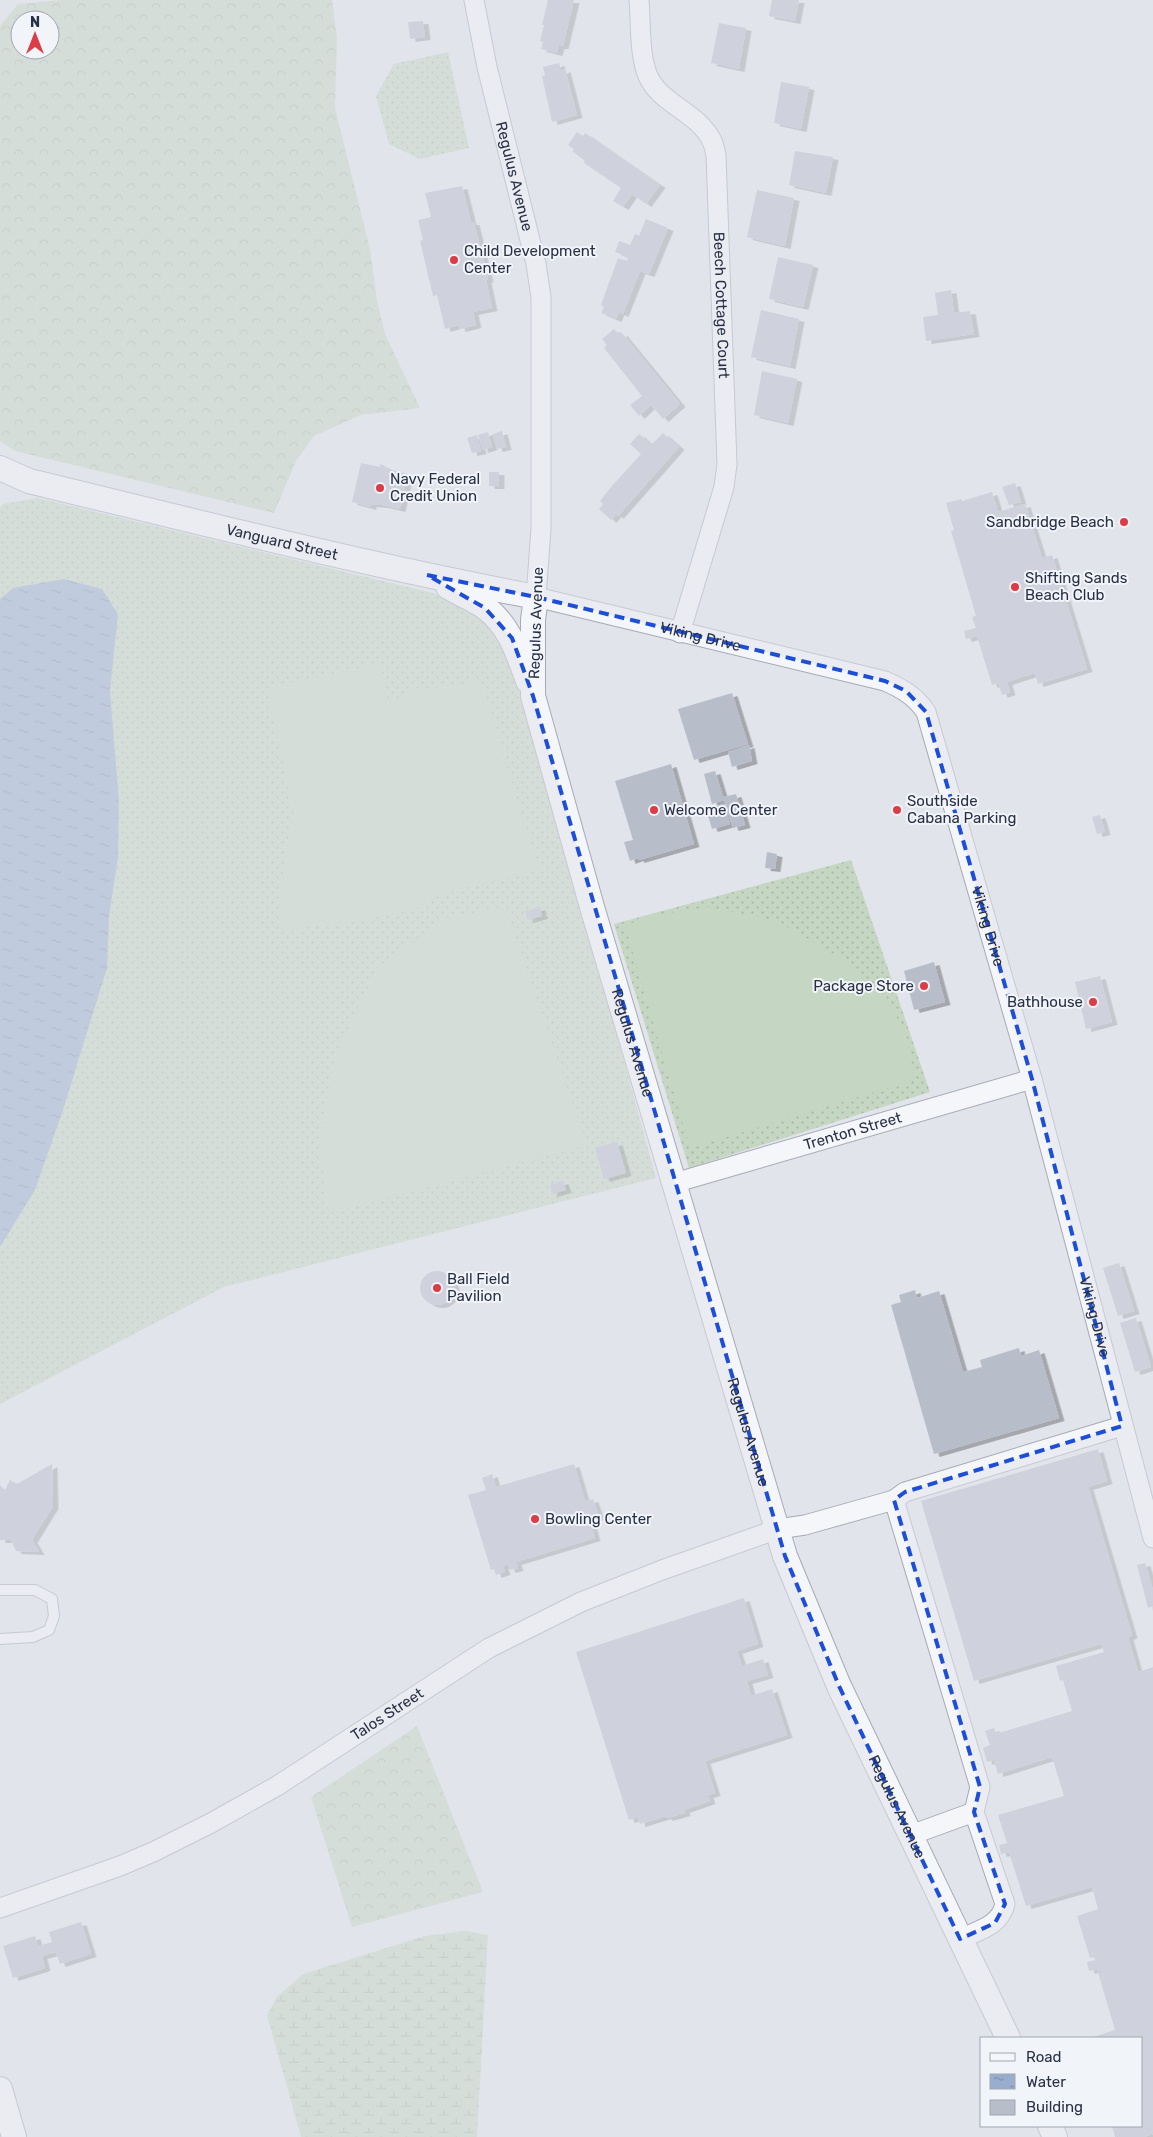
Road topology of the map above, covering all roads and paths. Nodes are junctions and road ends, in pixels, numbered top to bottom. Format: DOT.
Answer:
graph roads {
  1 [pos="474,0"];
  2 [pos="639,0"];
  3 [pos="0,468"];
  4 [pos="30,481"];
  5 [pos="0,488"];
  6 [pos="427,575"];
  7 [pos="536,597"];
  8 [pos="680,633"];
  9 [pos="533,696"];
  10 [pos="1032,1079"];
  11 [pos="674,1183"];
  12 [pos="1122,1426"];
  13 [pos="894,1500"];
  14 [pos="778,1530"];
  15 [pos="1153,1538"];
  16 [pos="0,1590"];
  17 [pos="0,1639"];
  18 [pos="974,1812"];
  19 [pos="911,1834"];
  20 [pos="0,1908"];
  21 [pos="960,1939"];
  22 [pos="1008,2037"];
  23 [pos="0,2089"];
  24 [pos="14,2137"];
  1 -- 7 [label="street, Regulus Avenue"];
  2 -- 8 [label="street, Beech Cottage Court"];
  3 -- 4 [label="street, Vanguard Street"];
  4 -- 5 [label="street, Vanguard Street"];
  4 -- 6 [label="street, Vanguard Street"];
  6 -- 7 [label="street, Vanguard Street"];
  6 -- 9 [label="street"];
  7 -- 8 [label="street, Viking Drive"];
  7 -- 9 [label="street, Regulus Avenue"];
  8 -- 10 [label="street, Viking Drive"];
  9 -- 11 [label="street, Regulus Avenue"];
  10 -- 11 [label="street, Trenton Street"];
  10 -- 12 [label="street, Viking Drive"];
  11 -- 14 [label="street, Regulus Avenue"];
  12 -- 13 [label="street, Talos Street"];
  12 -- 15 [label="street, Viking Drive"];
  13 -- 14 [label="street, Talos Street"];
  13 -- 18 [label="street"];
  14 -- 19 [label="street, Regulus Avenue"];
  14 -- 20 [label="street, Talos Street"];
  16 -- 17 [label="lane"];
  18 -- 19 [label="street"];
  18 -- 21 [label="street"];
  19 -- 21 [label="street, Regulus Avenue"];
  21 -- 22 [label="street, Regulus Avenue"];
  23 -- 24 [label="street"];
}
